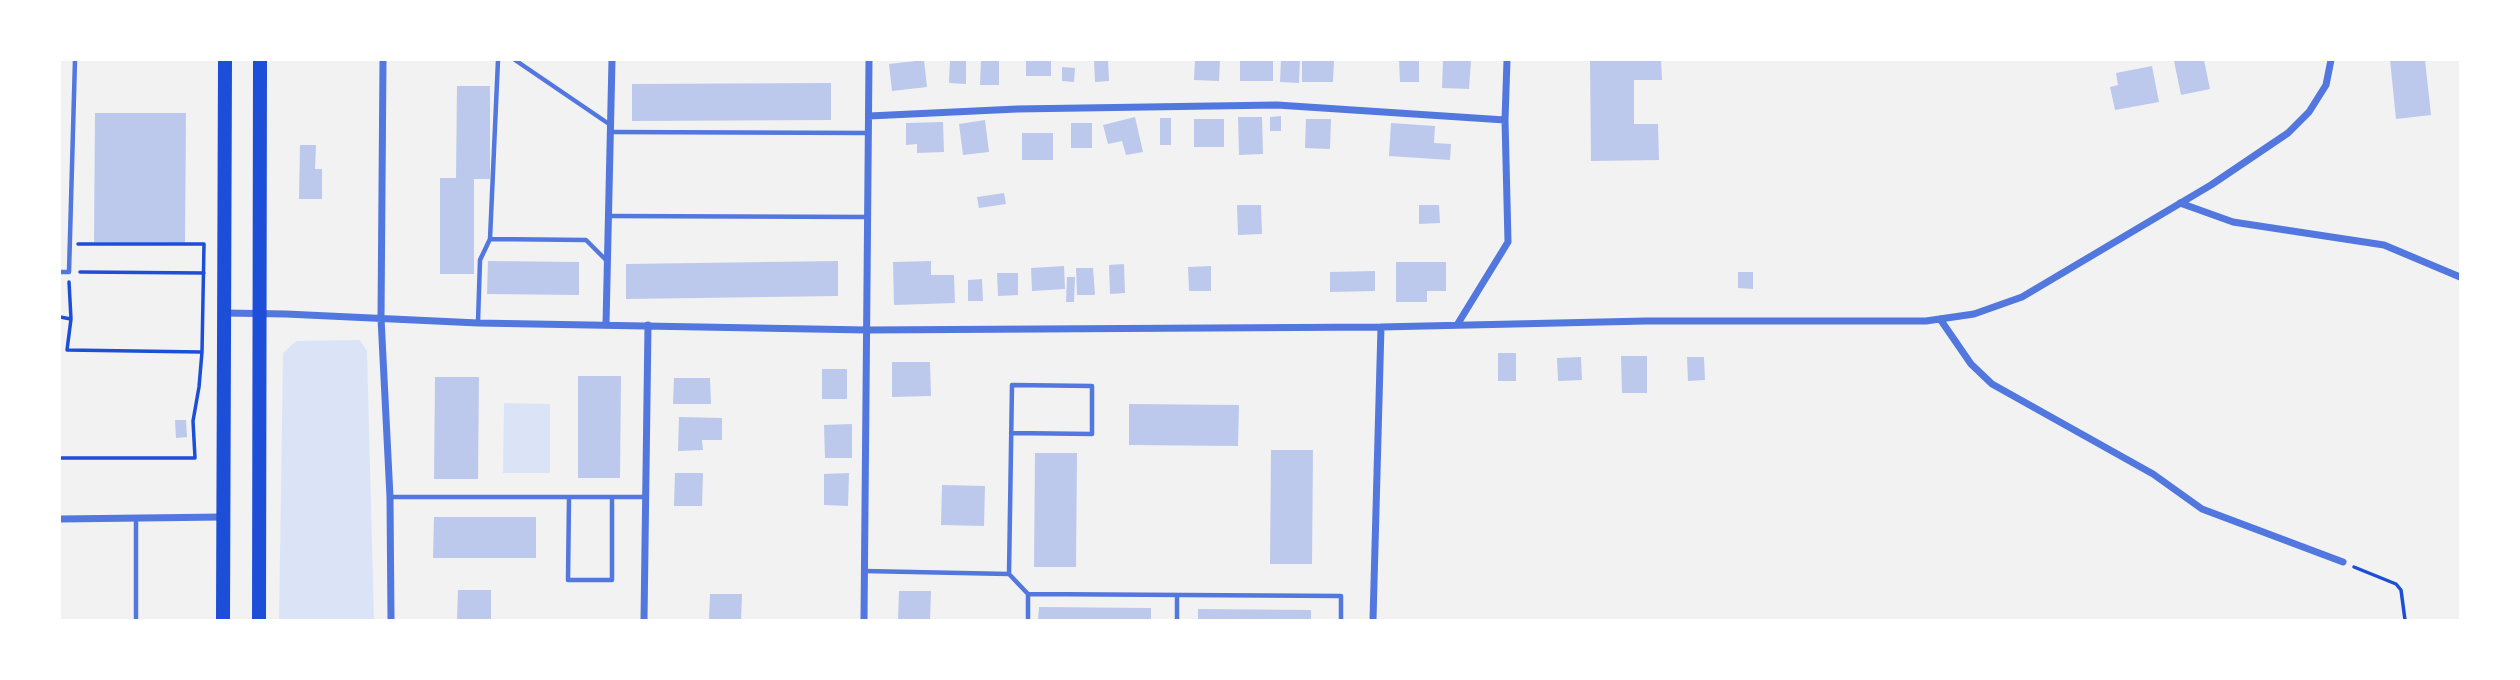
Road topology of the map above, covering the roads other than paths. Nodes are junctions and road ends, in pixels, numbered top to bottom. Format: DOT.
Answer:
graph roads {
  1 [pos="75,60"];
  2 [pos="225,60"];
  3 [pos="260,60"];
  4 [pos="383,60"];
  5 [pos="499,60"];
  6 [pos="515,60"];
  7 [pos="612,60"];
  8 [pos="869,60"];
  9 [pos="1507,60"];
  10 [pos="2331,60"];
  11 [pos="869,116"];
  12 [pos="1505,120"];
  13 [pos="611,129"];
  14 [pos="869,133"];
  15 [pos="2180,203"];
  16 [pos="610,216"];
  17 [pos="867,217"];
  18 [pos="490,239"];
  19 [pos="609,263"];
  20 [pos="60,272"];
  21 [pos="2460,277"];
  22 [pos="223,313"];
  23 [pos="260,313"];
  24 [pos="381,318"];
  25 [pos="1940,319"];
  26 [pos="478,323"];
  27 [pos="606,324"];
  28 [pos="648,325"];
  29 [pos="1457,325"];
  30 [pos="1381,327"];
  31 [pos="867,330"];
  32 [pos="1012,433"];
  33 [pos="390,497"];
  34 [pos="569,497"];
  35 [pos="612,497"];
  36 [pos="645,497"];
  37 [pos="223,517"];
  38 [pos="136,518"];
  39 [pos="60,519"];
  40 [pos="2343,562"];
  41 [pos="864,571"];
  42 [pos="1009,573"];
  43 [pos="1028,594"];
  44 [pos="1177,595"];
  45 [pos="136,621"];
  46 [pos="223,621"];
  47 [pos="259,621"];
  48 [pos="391,621"];
  49 [pos="644,621"];
  50 [pos="864,621"];
  51 [pos="1028,621"];
  52 [pos="1177,621"];
  53 [pos="1341,621"];
  54 [pos="1373,621"];
  1 -- 20 [label="lane"];
  2 -- 22 [label="highway"];
  3 -- 23 [label="highway"];
  4 -- 24 [label="street"];
  5 -- 18 [label="lane"];
  6 -- 13 [label="lane"];
  7 -- 13 [label="street"];
  8 -- 11 [label="street"];
  9 -- 12 [label="street"];
  10 -- 15 [label="street"];
  11 -- 12 [label="street"];
  11 -- 14 [label="street"];
  12 -- 29 [label="street"];
  13 -- 14 [label="lane"];
  13 -- 16 [label="street"];
  14 -- 17 [label="street"];
  15 -- 21 [label="street"];
  15 -- 25 [label="street"];
  16 -- 17 [label="lane"];
  16 -- 19 [label="street"];
  17 -- 31 [label="street"];
  18 -- 19 [label="lane"];
  18 -- 26 [label="lane"];
  19 -- 27 [label="street"];
  22 -- 23 [label="street"];
  22 -- 37 [label="highway"];
  23 -- 24 [label="street"];
  23 -- 47 [label="highway"];
  24 -- 26 [label="street"];
  24 -- 33 [label="street"];
  25 -- 29 [label="street"];
  25 -- 40 [label="street"];
  26 -- 27 [label="street"];
  27 -- 28 [label="street"];
  28 -- 31 [label="street"];
  28 -- 36 [label="street"];
  29 -- 30 [label="street"];
  30 -- 31 [label="street"];
  30 -- 54 [label="street"];
  31 -- 41 [label="street"];
  32 -- 32 [label="lane"];
  32 -- 42 [label="lane"];
  33 -- 34 [label="lane"];
  33 -- 48 [label="street"];
  34 -- 35 [label="lane"];
  34 -- 35 [label="lane"];
  35 -- 36 [label="lane"];
  36 -- 49 [label="street"];
  37 -- 38 [label="street"];
  37 -- 46 [label="highway"];
  38 -- 39 [label="street"];
  38 -- 45 [label="lane"];
  41 -- 42 [label="lane"];
  41 -- 50 [label="street"];
  42 -- 43 [label="lane"];
  43 -- 44 [label="lane"];
  43 -- 51 [label="lane"];
  44 -- 52 [label="lane"];
  44 -- 53 [label="lane"];
}
